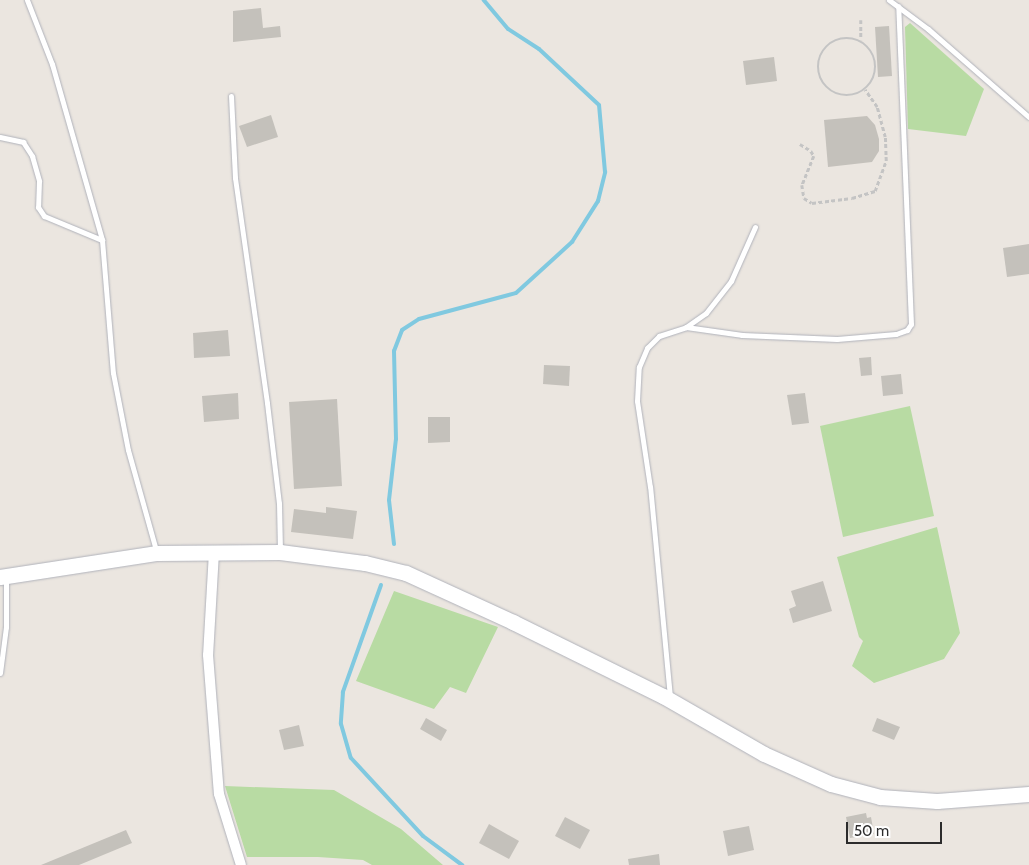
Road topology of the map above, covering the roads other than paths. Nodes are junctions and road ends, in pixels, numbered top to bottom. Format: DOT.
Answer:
graph roads {
  1 [pos="27,0"];
  2 [pos="890,0"];
  3 [pos="898,6"];
  4 [pos="231,96"];
  5 [pos="1029,117"];
  6 [pos="0,137"];
  7 [pos="755,227"];
  8 [pos="102,240"];
  9 [pos="686,327"];
  10 [pos="214,552"];
  11 [pos="280,552"];
  12 [pos="157,553"];
  13 [pos="3,576"];
  14 [pos="0,673"];
  15 [pos="670,700"];
  16 [pos="1029,794"];
  17 [pos="241,865"];
  1 -- 8 [label="lane"];
  2 -- 3 [label="lane"];
  3 -- 5 [label="lane"];
  3 -- 9 [label="lane"];
  4 -- 11 [label="lane"];
  6 -- 8 [label="lane"];
  7 -- 9 [label="lane"];
  8 -- 12 [label="lane"];
  9 -- 15 [label="lane"];
  10 -- 11 [label="street"];
  10 -- 12 [label="street"];
  10 -- 17 [label="street"];
  11 -- 15 [label="street"];
  12 -- 13 [label="street"];
  13 -- 14 [label="lane"];
  15 -- 16 [label="street"];
}
